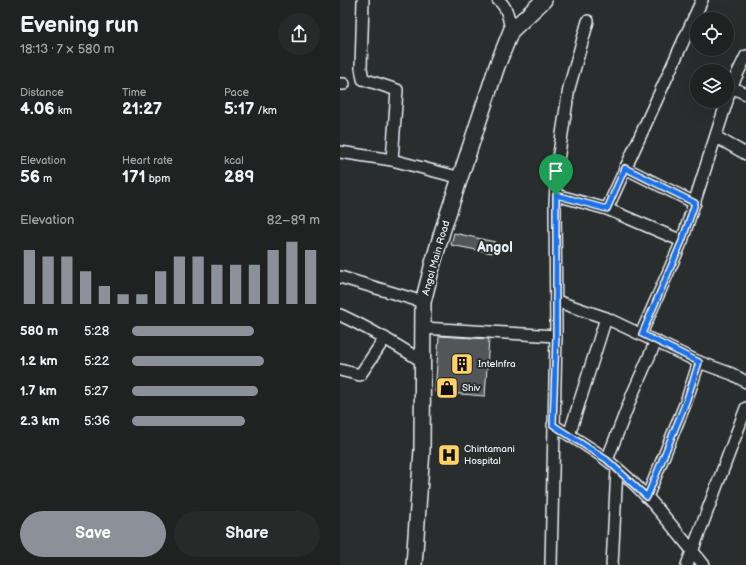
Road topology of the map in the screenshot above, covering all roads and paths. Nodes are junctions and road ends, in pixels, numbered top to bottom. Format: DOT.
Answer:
graph roads {
  1 [pos="363,0"];
  2 [pos="544,0"];
  3 [pos="702,0"];
  4 [pos="500,1"];
  5 [pos="588,21"];
  6 [pos="510,31"];
  7 [pos="746,56"];
  8 [pos="734,81"];
  9 [pos="734,88"];
  10 [pos="746,94"];
  11 [pos="725,108"];
  12 [pos="716,137"];
  13 [pos="340,152"];
  14 [pos="746,154"];
  15 [pos="392,160"];
  16 [pos="625,168"];
  17 [pos="461,178"];
  18 [pos="556,195"];
  19 [pos="695,203"];
  20 [pos="607,209"];
  21 [pos="682,241"];
  22 [pos="340,277"];
  23 [pos="556,301"];
  24 [pos="423,302"];
  25 [pos="340,316"];
  26 [pos="606,318"];
  27 [pos="423,328"];
  28 [pos="642,334"];
  29 [pos="556,336"];
  30 [pos="385,338"];
  31 [pos="656,340"];
  32 [pos="422,361"];
  33 [pos="699,362"];
  34 [pos="340,370"];
  35 [pos="746,382"];
  36 [pos="746,408"];
  37 [pos="553,425"];
  38 [pos="569,435"];
  39 [pos="607,460"];
  40 [pos="617,469"];
  41 [pos="647,497"];
  42 [pos="692,551"];
  43 [pos="414,565"];
  44 [pos="551,565"];
  45 [pos="612,565"];
  46 [pos="687,565"];
  47 [pos="704,565"];
  1 -- 15 [label="street"];
  2 -- 6 [label="street, Angol Main Road"];
  3 -- 16 [label="street"];
  4 -- 6 [label="street"];
  5 -- 18 [label="street"];
  6 -- 17 [label="street, Angol Main Road"];
  7 -- 8 [label="street"];
  9 -- 10 [label="street"];
  11 -- 12 [label="street"];
  12 -- 14 [label="street"];
  12 -- 19 [label="street"];
  13 -- 15 [label="street"];
  15 -- 17 [label="street"];
  16 -- 19 [label="street"];
  16 -- 20 [label="street"];
  17 -- 24 [label="street, Angol Main Road"];
  18 -- 20 [label="street"];
  18 -- 23 [label="street"];
  19 -- 21 [label="street"];
  20 -- 21 [label="street"];
  21 -- 28 [label="street"];
  22 -- 24 [label="street"];
  23 -- 26 [label="street"];
  23 -- 29 [label="street"];
  24 -- 27 [label="street, Angol Main Road"];
  25 -- 30 [label="street"];
  26 -- 28 [label="street"];
  26 -- 38 [label="street"];
  27 -- 29 [label="street"];
  27 -- 32 [label="street, Angol Main Road"];
  28 -- 31 [label="street"];
  29 -- 37 [label="street"];
  30 -- 32 [label="street"];
  30 -- 34 [label="street"];
  31 -- 33 [label="street"];
  31 -- 39 [label="street"];
  32 -- 43 [label="street, Angol Main Road"];
  33 -- 35 [label="street"];
  33 -- 41 [label="street"];
  36 -- 42 [label="street"];
  37 -- 38 [label="street"];
  37 -- 44 [label="street"];
  38 -- 39 [label="street"];
  39 -- 40 [label="street"];
  40 -- 41 [label="street"];
  40 -- 45 [label="street"];
  41 -- 42 [label="street"];
  42 -- 46 [label="street"];
  42 -- 47 [label="street"];
}
